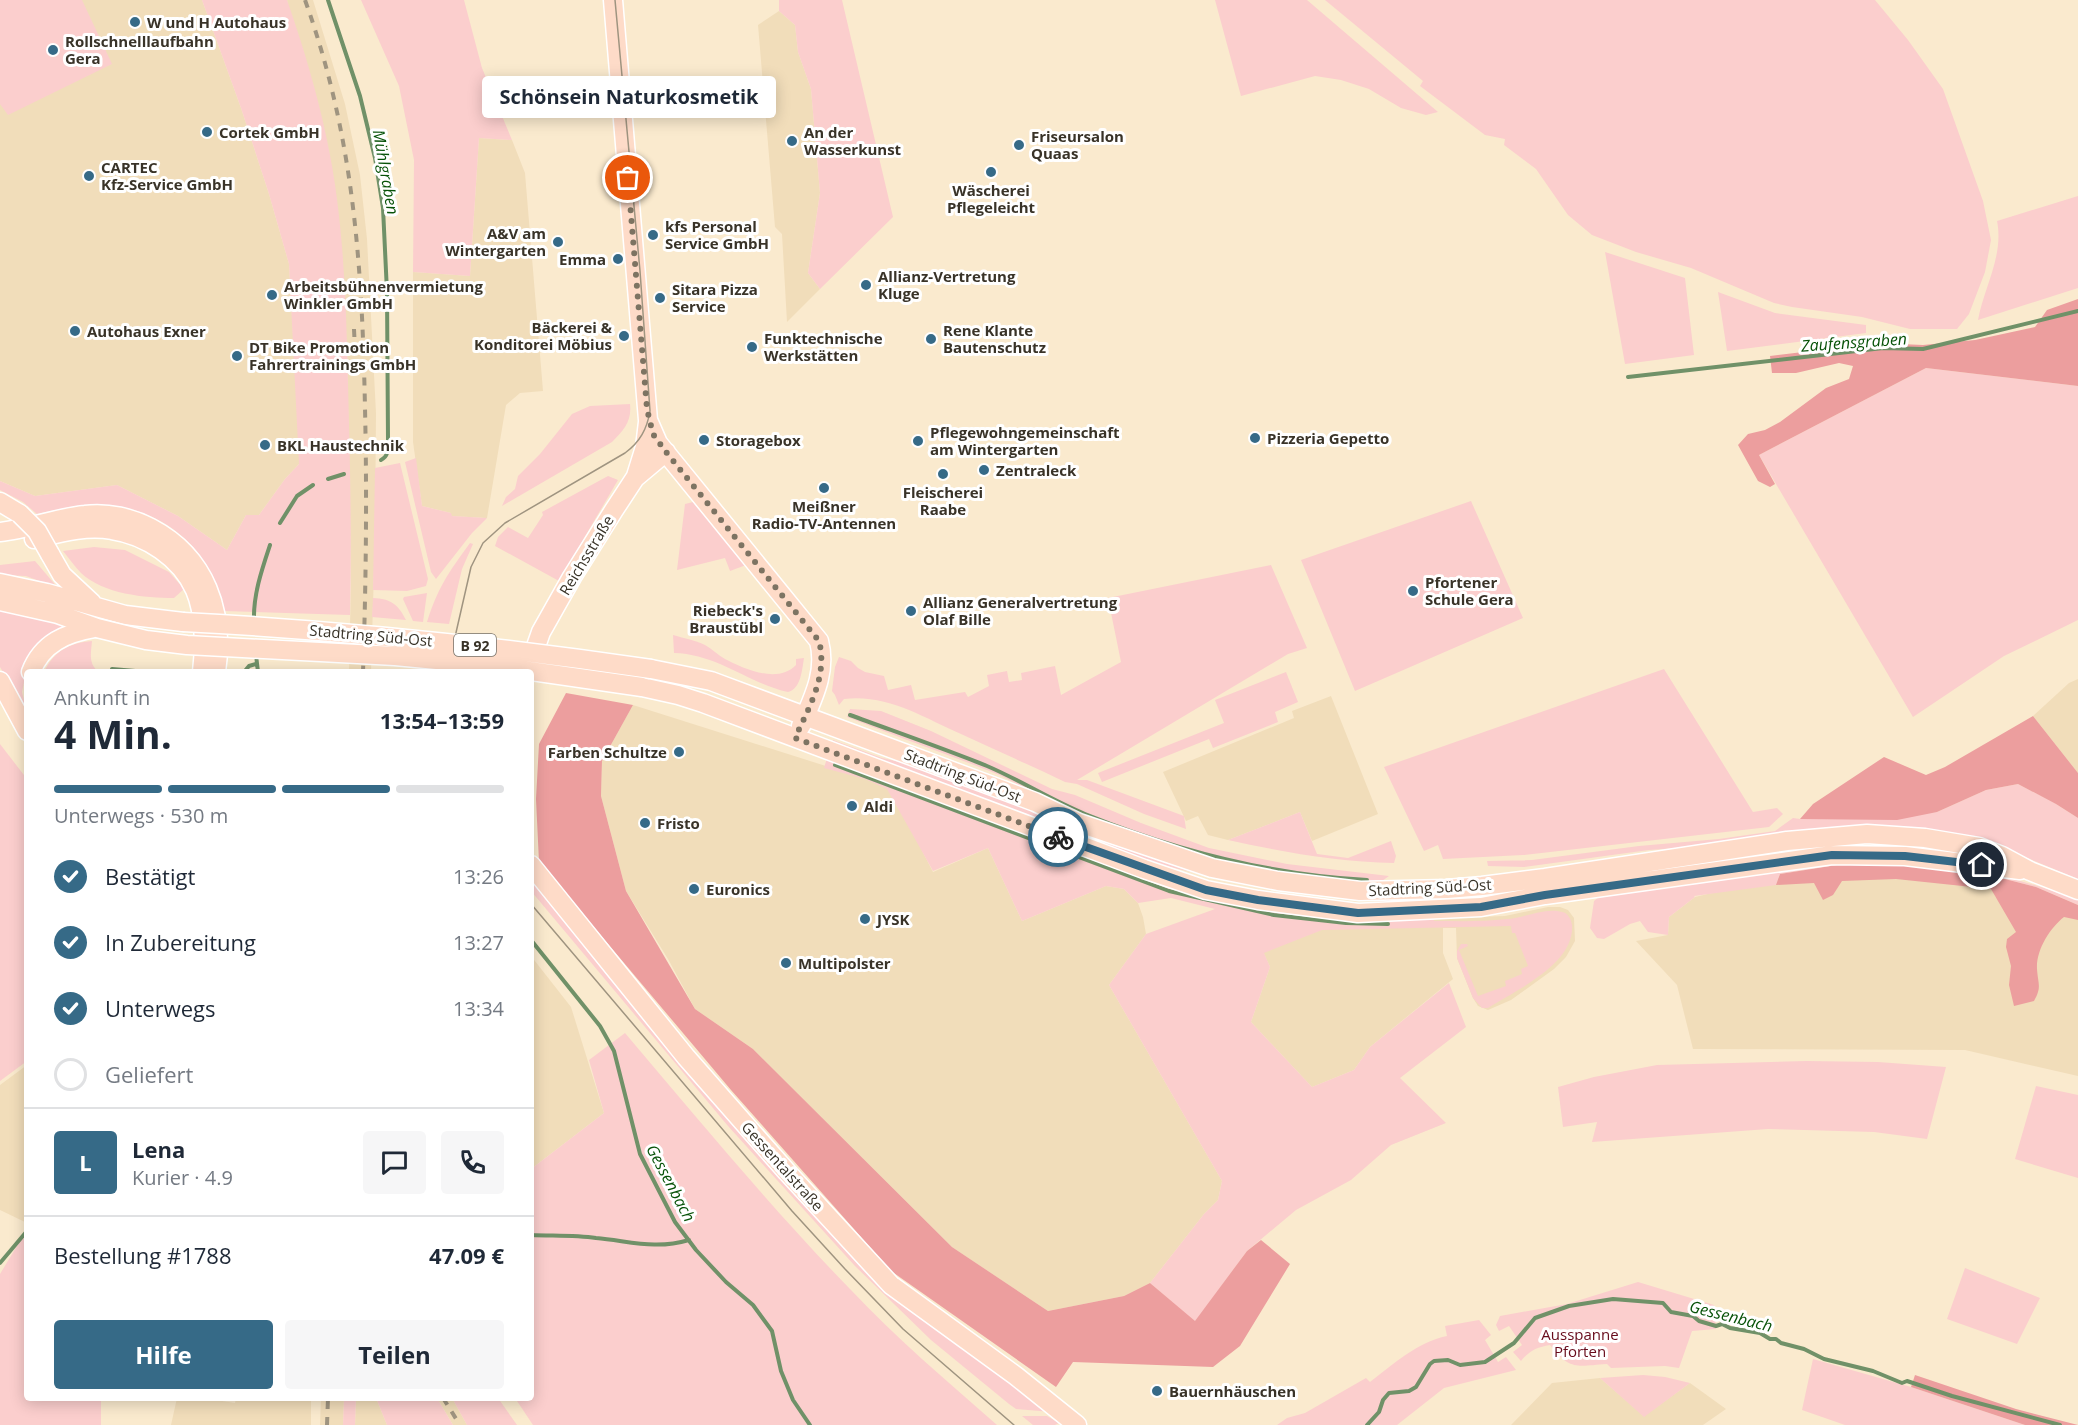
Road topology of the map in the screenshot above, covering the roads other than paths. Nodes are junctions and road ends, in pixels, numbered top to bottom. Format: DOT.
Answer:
graph roads {
  1 [pos="613,0"];
  2 [pos="648,420"];
  3 [pos="666,452"];
  4 [pos="635,478"];
  5 [pos="698,490"];
  6 [pos="0,502"];
  7 [pos="14,529"];
  8 [pos="0,544"];
  9 [pos="0,583"];
  10 [pos="0,601"];
  11 [pos="98,608"];
  12 [pos="97,628"];
  13 [pos="210,668"];
  14 [pos="33,669"];
  15 [pos="520,669"];
  16 [pos="528,669"];
  17 [pos="534,671"];
  18 [pos="0,681"];
  19 [pos="805,715"];
  20 [pos="24,725"];
  21 [pos="795,738"];
  22 [pos="534,869"];
  23 [pos="2030,871"];
  24 [pos="2078,890"];
  25 [pos="1077,1425"];
  1 -- 2 [label="main road"];
  2 -- 3 [label="main road"];
  2 -- 4 [label="main road"];
  3 -- 4 [label="main road, Reichsstraße"];
  3 -- 5 [label="main road"];
  4 -- 5 [label="main road"];
  4 -- 16 [label="main road, Reichsstraße"];
  5 -- 19 [label="main road"];
  6 -- 7 [label="main road"];
  7 -- 8 [label="main road"];
  7 -- 11 [label="main road, bridge"];
  7 -- 13 [label="main road"];
  9 -- 11 [label="main road, Stadtring Süd-Ost / B 92"];
  10 -- 12 [label="main road, Stadtring Süd-Ost / B 92"];
  11 -- 19 [label="main road, Stadtring Süd-Ost / B 92, bridge"];
  12 -- 14 [label="main road, B 92"];
  12 -- 15 [label="main road, Stadtring Süd-Ost / B 92, bridge"];
  17 -- 21 [label="main road, Stadtring Süd-Ost / B 92, bridge"];
  18 -- 20 [label="main road"];
  19 -- 21 [label="main road"];
  19 -- 23 [label="main road, Stadtring Süd-Ost / B 92"];
  21 -- 23 [label="main road, Stadtring Süd-Ost / B 92"];
  22 -- 25 [label="main road, Gessentalstraße"];
  23 -- 24 [label="main road, Stadtring Süd-Ost / B 92"];
}
